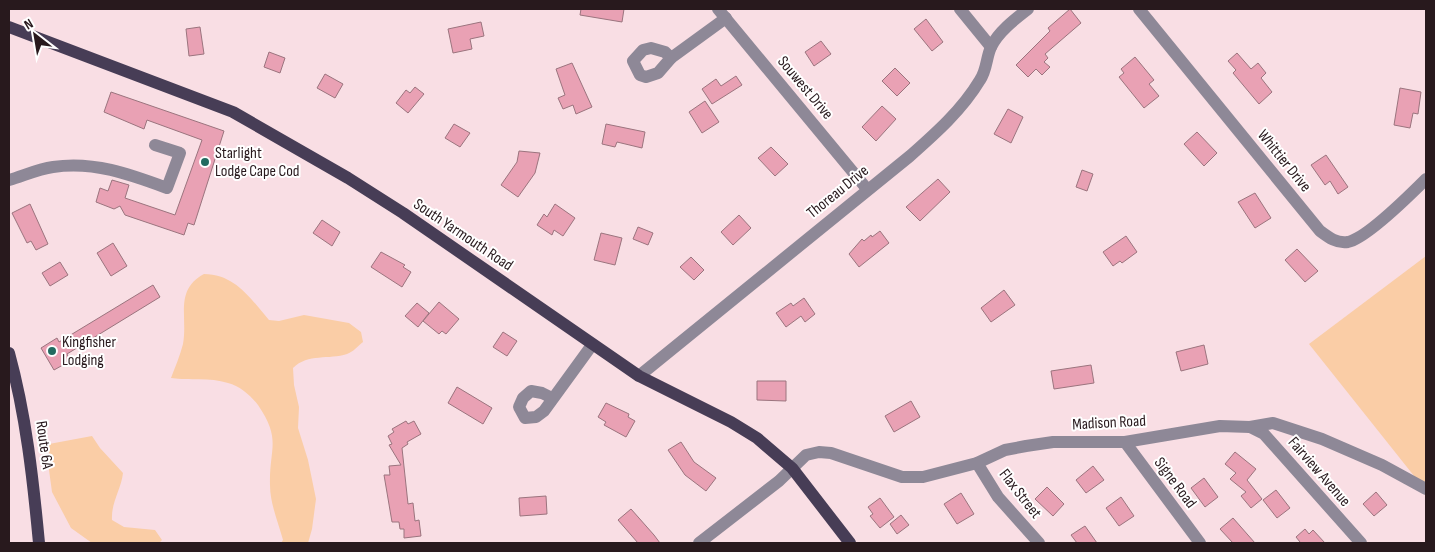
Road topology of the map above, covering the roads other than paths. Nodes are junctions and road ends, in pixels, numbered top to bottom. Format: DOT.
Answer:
graph roads {
  1 [pos="960,9"];
  2 [pos="1028,9"];
  3 [pos="1139,9"];
  4 [pos="722,13"];
  5 [pos="9,27"];
  6 [pos="991,48"];
  7 [pos="670,58"];
  8 [pos="155,145"];
  9 [pos="1426,179"];
  10 [pos="9,180"];
  11 [pos="867,189"];
  12 [pos="592,345"];
  13 [pos="9,353"];
  14 [pos="639,376"];
  15 [pos="552,398"];
  16 [pos="1250,427"];
  17 [pos="1125,442"];
  18 [pos="977,463"];
  19 [pos="792,468"];
  20 [pos="1426,489"];
  21 [pos="39,543"];
  22 [pos="699,543"];
  23 [pos="850,543"];
  24 [pos="1039,543"];
  25 [pos="1200,543"];
  26 [pos="1361,543"];
  1 -- 6 [label="street"];
  2 -- 6 [label="street, Thoreau Drive"];
  3 -- 9 [label="street, Whittier Drive"];
  4 -- 7 [label="street"];
  4 -- 11 [label="street, Souwest Drive"];
  5 -- 12 [label="main road, South Yarmouth Road"];
  6 -- 11 [label="street, Thoreau Drive"];
  8 -- 10 [label="street"];
  11 -- 14 [label="street, Thoreau Drive"];
  12 -- 14 [label="main road, South Yarmouth Road"];
  12 -- 15 [label="street"];
  13 -- 21 [label="main road, Route 6A"];
  14 -- 19 [label="main road, South Yarmouth Road"];
  16 -- 17 [label="street, Madison Road"];
  16 -- 20 [label="street, Madison Road"];
  16 -- 26 [label="street, Fairview Avenue"];
  17 -- 18 [label="street, Madison Road"];
  17 -- 25 [label="street, Signe Road"];
  18 -- 19 [label="street, Madison Road"];
  18 -- 24 [label="street, Flax Street"];
  19 -- 22 [label="street, Madison Road"];
  19 -- 23 [label="main road, South Yarmouth Road"];
}
